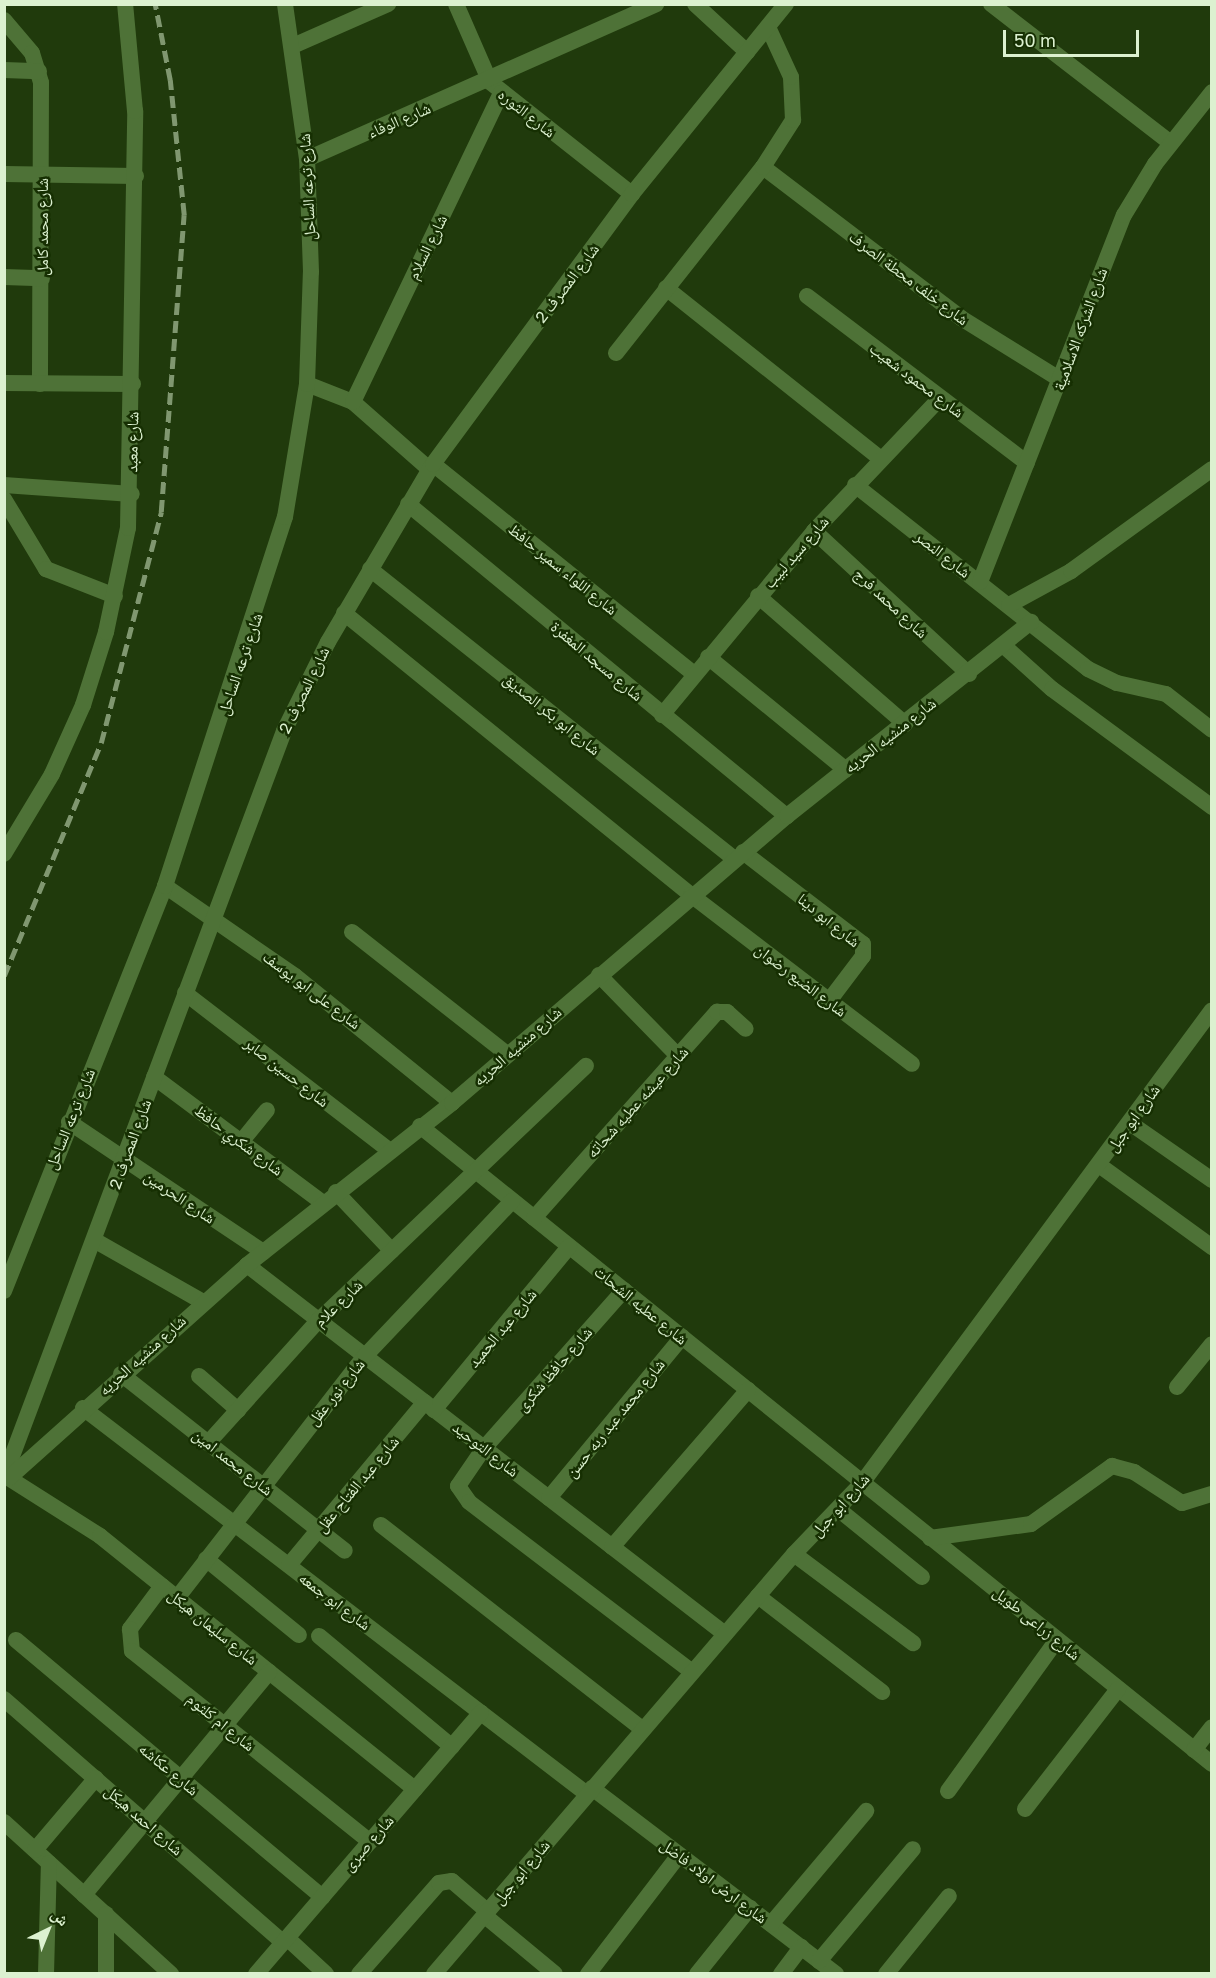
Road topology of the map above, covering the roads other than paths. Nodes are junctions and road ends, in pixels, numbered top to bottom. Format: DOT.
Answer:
graph roads {
  1 [pos="126,4"];
  2 [pos="285,4"];
  3 [pos="388,4"];
  4 [pos="456,4"];
  5 [pos="656,4"];
  6 [pos="695,4"];
  7 [pos="786,4"];
  8 [pos="991,4"];
  9 [pos="4,20"];
  10 [pos="768,27"];
  11 [pos="295,45"];
  12 [pos="747,52"];
  13 [pos="4,70"];
  14 [pos="39,71"];
  15 [pos="495,88"];
  16 [pos="1212,92"];
  17 [pos="1171,143"];
  18 [pos="307,159"];
  19 [pos="764,167"];
  20 [pos="4,174"];
  21 [pos="42,175"];
  22 [pos="135,176"];
  23 [pos="632,194"];
  24 [pos="4,277"];
  25 [pos="42,278"];
  26 [pos="666,288"];
  27 [pos="807,296"];
  28 [pos="616,353"];
  29 [pos="1061,380"];
  30 [pos="4,384"];
  31 [pos="40,384"];
  32 [pos="133,384"];
  33 [pos="307,384"];
  34 [pos="940,398"];
  35 [pos="353,402"];
  36 [pos="880,458"];
  37 [pos="1027,463"];
  38 [pos="431,466"];
  39 [pos="1212,468"];
  40 [pos="4,485"];
  41 [pos="855,485"];
  42 [pos="132,494"];
  43 [pos="4,499"];
  44 [pos="408,504"];
  45 [pos="814,531"];
  46 [pos="370,569"];
  47 [pos="980,582"];
  48 [pos="115,596"];
  49 [pos="758,596"];
  50 [pos="1009,605"];
  51 [pos="344,613"];
  52 [pos="1032,622"];
  53 [pos="1004,646"];
  54 [pos="708,657"];
  55 [pos="694,674"];
  56 [pos="969,674"];
  57 [pos="662,715"];
  58 [pos="905,724"];
  59 [pos="1212,730"];
  60 [pos="846,770"];
  61 [pos="1212,807"];
  62 [pos="787,816"];
  63 [pos="7,842"];
  64 [pos="739,856"];
  65 [pos="165,886"];
  66 [pos="691,896"];
  67 [pos="213,918"];
  68 [pos="352,932"];
  69 [pos="599,975"];
  70 [pos="185,993"];
  71 [pos="829,1001"];
  72 [pos="1212,1010"];
  73 [pos="1206,1028"];
  74 [pos="746,1029"];
  75 [pos="507,1054"];
  76 [pos="678,1056"];
  77 [pos="912,1064"];
  78 [pos="586,1066"];
  79 [pos="154,1077"];
  80 [pos="452,1103"];
  81 [pos="267,1110"];
  82 [pos="69,1122"];
  83 [pos="1130,1123"];
  84 [pos="420,1126"];
  85 [pos="241,1142"];
  86 [pos="389,1150"];
  87 [pos="124,1159"];
  88 [pos="1099,1166"];
  89 [pos="476,1173"];
  90 [pos="1212,1180"];
  91 [pos="329,1197"];
  92 [pos="512,1201"];
  93 [pos="534,1218"];
  94 [pos="94,1240"];
  95 [pos="569,1247"];
  96 [pos="1212,1247"];
  97 [pos="392,1251"];
  98 [pos="263,1252"];
  99 [pos="247,1265"];
  100 [pos="624,1290"];
  101 [pos="4,1292"];
  102 [pos="203,1302"];
  103 [pos="318,1321"];
  104 [pos="682,1337"];
  105 [pos="1212,1344"];
  106 [pos="365,1356"];
  107 [pos="121,1374"];
  108 [pos="199,1376"];
  109 [pos="1177,1387"];
  110 [pos="748,1390"];
  111 [pos="430,1406"];
  112 [pos="83,1408"];
  113 [pos="238,1410"];
  114 [pos="208,1443"];
  115 [pos="484,1448"];
  116 [pos="6,1476"];
  117 [pos="862,1483"];
  118 [pos="261,1485"];
  119 [pos="1212,1494"];
  120 [pos="549,1498"];
  121 [pos="838,1509"];
  122 [pos="233,1522"];
  123 [pos="381,1526"];
  124 [pos="319,1530"];
  125 [pos="930,1538"];
  126 [pos="612,1547"];
  127 [pos="345,1551"];
  128 [pos="794,1554"];
  129 [pos="206,1559"];
  130 [pos="289,1565"];
  131 [pos="922,1577"];
  132 [pos="162,1586"];
  133 [pos="758,1596"];
  134 [pos="177,1598"];
  135 [pos="725,1634"];
  136 [pos="299,1635"];
  137 [pos="318,1636"];
  138 [pos="16,1640"];
  139 [pos="1057,1640"];
  140 [pos="913,1643"];
  141 [pos="269,1672"];
  142 [pos="692,1672"];
  143 [pos="1118,1689"];
  144 [pos="882,1692"];
  145 [pos="4,1699"];
  146 [pos="481,1712"];
  147 [pos="225,1725"];
  148 [pos="1212,1727"];
  149 [pos="642,1729"];
  150 [pos="452,1747"];
  151 [pos="1194,1750"];
  152 [pos="1212,1764"];
  153 [pos="96,1778"];
  154 [pos="180,1779"];
  155 [pos="415,1789"];
  156 [pos="590,1791"];
  157 [pos="948,1791"];
  158 [pos="1025,1809"];
  159 [pos="866,1811"];
  160 [pos="146,1821"];
  161 [pos="4,1822"];
  162 [pos="370,1842"];
  163 [pos="913,1849"];
  164 [pos="35,1850"];
  165 [pos="680,1855"];
  166 [pos="49,1863"];
  167 [pos="84,1895"];
  168 [pos="949,1896"];
  169 [pos="322,1897"];
  170 [pos="750,1908"];
  171 [pos="485,1913"];
  172 [pos="106,1914"];
  173 [pos="771,1924"];
  174 [pos="285,1940"];
  175 [pos="801,1947"];
  176 [pos="819,1961"];
  177 [pos="46,1974"];
  178 [pos="106,1974"];
  179 [pos="171,1974"];
  180 [pos="256,1974"];
  181 [pos="326,1974"];
  182 [pos="359,1974"];
  183 [pos="434,1974"];
  184 [pos="555,1974"];
  185 [pos="588,1974"];
  186 [pos="698,1974"];
  187 [pos="781,1974"];
  188 [pos="836,1974"];
  189 [pos="886,1974"];
  1 -- 22 [label="street, شارع معبد"];
  2 -- 11 [label="street, شارع ترعه الساحل"];
  3 -- 11 [label="street"];
  4 -- 15 [label="street, شارع الثوره"];
  5 -- 15 [label="street, شارع الوفاء"];
  6 -- 12 [label="street"];
  7 -- 10 [label="street, شارع المصرف 2"];
  8 -- 17 [label="street"];
  9 -- 14 [label="street"];
  10 -- 12 [label="street, شارع المصرف 2"];
  10 -- 19 [label="street"];
  11 -- 18 [label="street, شارع ترعه الساحل"];
  12 -- 23 [label="street, شارع المصرف 2"];
  13 -- 14 [label="street"];
  14 -- 21 [label="street, شارع محمد كامل"];
  15 -- 18 [label="street, شارع الوفاء"];
  15 -- 23 [label="street, شارع الثوره"];
  15 -- 35 [label="street, شارع السلام"];
  16 -- 17 [label="street, شارع الشركه الاسلامية"];
  17 -- 29 [label="street, شارع الشركه الاسلامية"];
  18 -- 33 [label="street, شارع ترعه الساحل"];
  19 -- 26 [label="street"];
  19 -- 29 [label="street, شارع خلف محطة الصرف"];
  20 -- 21 [label="street"];
  21 -- 22 [label="street"];
  21 -- 25 [label="street, شارع محمد كامل"];
  22 -- 32 [label="street, شارع معبد"];
  23 -- 38 [label="street, شارع المصرف 2"];
  24 -- 25 [label="street"];
  25 -- 31 [label="street, شارع محمد كامل"];
  26 -- 28 [label="street"];
  26 -- 36 [label="street"];
  27 -- 34 [label="street, شارع محمود شعيب"];
  29 -- 37 [label="street, شارع الشركه الاسلامية"];
  30 -- 31 [label="street"];
  31 -- 32 [label="street"];
  32 -- 42 [label="street, شارع معبد"];
  33 -- 35 [label="street"];
  33 -- 65 [label="street, شارع ترعه الساحل"];
  34 -- 36 [label="street, شارع سيد لبيب"];
  34 -- 37 [label="street, شارع محمود شعيب"];
  35 -- 38 [label="street, شارع اللواء سمير حافظ"];
  36 -- 41 [label="street, شارع سيد لبيب"];
  37 -- 47 [label="street, شارع الشركه الاسلامية"];
  38 -- 44 [label="street, شارع المصرف 2"];
  38 -- 55 [label="street, شارع اللواء سمير حافظ"];
  39 -- 50 [label="street"];
  40 -- 42 [label="street"];
  41 -- 45 [label="street, شارع سيد لبيب"];
  41 -- 47 [label="street, شارع النصر"];
  42 -- 48 [label="street, شارع معبد"];
  43 -- 48 [label="street"];
  44 -- 46 [label="street, شارع المصرف 2"];
  44 -- 57 [label="street, شارع مسجد المغفرة"];
  45 -- 49 [label="street, شارع سيد لبيب"];
  45 -- 56 [label="street, شارع محمد فرج"];
  46 -- 51 [label="street, شارع المصرف 2"];
  46 -- 64 [label="street, شارع ابو بكر الصديق"];
  47 -- 50 [label="street, شارع النصر"];
  48 -- 63 [label="street, شارع معبد"];
  49 -- 54 [label="street, شارع سيد لبيب"];
  49 -- 58 [label="street"];
  50 -- 52 [label="street, شارع النصر"];
  51 -- 66 [label="street, شارع الضبع رضوان"];
  51 -- 67 [label="street, شارع المصرف 2"];
  52 -- 53 [label="street, شارع منشيه الحريه"];
  52 -- 59 [label="street, شارع النصر"];
  53 -- 56 [label="street, شارع منشيه الحريه"];
  53 -- 61 [label="street"];
  54 -- 55 [label="street, شارع سيد لبيب"];
  54 -- 60 [label="street"];
  55 -- 57 [label="street, شارع سيد لبيب"];
  56 -- 58 [label="street, شارع منشيه الحريه"];
  57 -- 62 [label="street, شارع مسجد المغفرة"];
  58 -- 60 [label="street, شارع منشيه الحريه"];
  60 -- 62 [label="street, شارع منشيه الحريه"];
  62 -- 64 [label="street, شارع منشيه الحريه"];
  64 -- 66 [label="street, شارع منشيه الحريه"];
  64 -- 71 [label="street, شارع ابو دينا"];
  65 -- 67 [label="street, شارع على ابو يوسف"];
  65 -- 82 [label="street, شارع ترعه الساحل"];
  66 -- 69 [label="street, شارع منشيه الحريه"];
  66 -- 71 [label="street, شارع الضبع رضوان"];
  67 -- 70 [label="street, شارع المصرف 2"];
  67 -- 80 [label="street, شارع على ابو يوسف"];
  68 -- 75 [label="street"];
  69 -- 75 [label="street, شارع منشيه الحريه"];
  69 -- 76 [label="street"];
  70 -- 79 [label="street, شارع المصرف 2"];
  70 -- 86 [label="street, شارع حسين صابر"];
  71 -- 77 [label="street, شارع الضبع رضوان"];
  72 -- 73 [label="street, شارع ابو جبل"];
  73 -- 83 [label="street, شارع ابو جبل"];
  74 -- 76 [label="street, شارع عيشه عطيه شحاته"];
  75 -- 80 [label="street, شارع منشيه الحريه"];
  76 -- 93 [label="street, شارع عيشه عطيه شحاته"];
  78 -- 89 [label="street"];
  79 -- 85 [label="street, شارع شكري حافظ"];
  79 -- 87 [label="street, شارع المصرف 2"];
  80 -- 84 [label="street, شارع منشيه الحريه"];
  81 -- 85 [label="street"];
  82 -- 87 [label="street, شارع الحرمين"];
  82 -- 101 [label="street, شارع ترعه الساحل"];
  83 -- 88 [label="street, شارع ابو جبل"];
  83 -- 90 [label="street"];
  84 -- 86 [label="street, شارع منشيه الحريه"];
  84 -- 89 [label="street, شارع عطيه الشحات"];
  85 -- 91 [label="street, شارع شكري حافظ"];
  86 -- 91 [label="street, شارع منشيه الحريه"];
  87 -- 94 [label="street, شارع المصرف 2"];
  87 -- 98 [label="street, شارع الحرمين"];
  88 -- 96 [label="street"];
  88 -- 117 [label="street, شارع ابو جبل"];
  89 -- 92 [label="street, شارع عطيه الشحات"];
  89 -- 97 [label="street, شارع علام"];
  91 -- 97 [label="street, شارع شكري حافظ"];
  91 -- 98 [label="street, شارع منشيه الحريه"];
  92 -- 93 [label="street, شارع عطيه الشحات"];
  92 -- 106 [label="street, شارع نور عقل"];
  93 -- 95 [label="street, شارع عطيه الشحات"];
  94 -- 102 [label="street"];
  94 -- 116 [label="street, شارع المصرف 2"];
  95 -- 100 [label="street, شارع عطيه الشحات"];
  95 -- 111 [label="street, شارع عبد الحميد"];
  97 -- 103 [label="street, شارع علام"];
  98 -- 99 [label="street, شارع منشيه الحريه"];
  99 -- 102 [label="street, شارع منشيه الحريه"];
  99 -- 103 [label="street, شارع التوحيد"];
  100 -- 104 [label="street, شارع عطيه الشحات"];
  100 -- 115 [label="street, شارع حافظ شكرى"];
  102 -- 107 [label="street, شارع منشيه الحريه"];
  103 -- 106 [label="street, شارع التوحيد"];
  103 -- 113 [label="street, شارع علام"];
  104 -- 110 [label="street, شارع عطيه الشحات"];
  104 -- 120 [label="street, شارع محمد عبد ربه حسن"];
  105 -- 109 [label="street"];
  106 -- 111 [label="street, شارع التوحيد"];
  106 -- 118 [label="street, شارع نور عقل"];
  107 -- 112 [label="street, شارع منشيه الحريه"];
  107 -- 114 [label="street, شارع محمد امين"];
  108 -- 113 [label="street"];
  110 -- 117 [label="street, شارع عطيه الشحات"];
  110 -- 126 [label="street"];
  111 -- 115 [label="street, شارع التوحيد"];
  111 -- 124 [label="street, شارع عبد الفتاح عقل"];
  112 -- 116 [label="street, شارع منشيه الحريه"];
  112 -- 122 [label="street, شارع ابو جمعه"];
  113 -- 114 [label="street, شارع علام"];
  114 -- 118 [label="street, شارع محمد امين"];
  115 -- 120 [label="street, شارع التوحيد"];
  115 -- 142 [label="street, شارع حافظ شكرى"];
  116 -- 132 [label="street, شارع سليمان هيكل"];
  117 -- 121 [label="street, شارع ابو جبل"];
  117 -- 125 [label="street, شارع زراعى طويل"];
  118 -- 122 [label="street, شارع نور عقل"];
  118 -- 124 [label="street, شارع محمد امين"];
  119 -- 125 [label="street"];
  120 -- 126 [label="street, شارع التوحيد"];
  121 -- 128 [label="street, شارع ابو جبل"];
  121 -- 131 [label="street"];
  122 -- 129 [label="street, شارع نور عقل"];
  122 -- 130 [label="street, شارع ابو جمعه"];
  123 -- 149 [label="street"];
  124 -- 127 [label="street, شارع محمد امين"];
  124 -- 130 [label="street, شارع عبد الفتاح عقل"];
  125 -- 139 [label="street, شارع زراعى طويل"];
  126 -- 135 [label="street, شارع التوحيد"];
  128 -- 133 [label="street, شارع ابو جبل"];
  128 -- 140 [label="street"];
  129 -- 134 [label="street, شارع نور عقل"];
  129 -- 136 [label="street"];
  130 -- 146 [label="street, شارع ابو جمعه"];
  132 -- 134 [label="street, شارع سليمان هيكل"];
  132 -- 147 [label="street, شارع ام كلثوم"];
  133 -- 135 [label="street, شارع ابو جبل"];
  133 -- 144 [label="street"];
  134 -- 141 [label="street, شارع سليمان هيكل"];
  135 -- 142 [label="street, شارع ابو جبل"];
  137 -- 150 [label="street"];
  138 -- 154 [label="street, شارع عكاشه"];
  139 -- 143 [label="street, شارع زراعى طويل"];
  139 -- 157 [label="street"];
  141 -- 147 [label="street"];
  141 -- 155 [label="street, شارع سليمان هيكل"];
  142 -- 149 [label="street, شارع ابو جبل"];
  143 -- 151 [label="street, شارع زراعى طويل"];
  143 -- 158 [label="street"];
  145 -- 153 [label="street, شارع احمد هيكل"];
  146 -- 150 [label="street, شارع صبرى"];
  146 -- 156 [label="street, شارع ابو جمعه"];
  147 -- 154 [label="street"];
  147 -- 162 [label="street, شارع ام كلثوم"];
  148 -- 151 [label="street"];
  149 -- 156 [label="street, شارع ابو جبل"];
  150 -- 155 [label="street, شارع صبرى"];
  151 -- 152 [label="street, شارع زراعى طويل"];
  153 -- 160 [label="street, شارع احمد هيكل"];
  153 -- 164 [label="street"];
  154 -- 160 [label="street"];
  154 -- 169 [label="street, شارع عكاشه"];
  155 -- 162 [label="street, شارع صبرى"];
  156 -- 165 [label="street, شارع ارض اولاد فاضل"];
  156 -- 171 [label="street, شارع ابو جبل"];
  159 -- 173 [label="street"];
  160 -- 167 [label="street"];
  160 -- 174 [label="street, شارع احمد هيكل"];
  161 -- 164 [label="street"];
  162 -- 169 [label="street, شارع صبرى"];
  163 -- 176 [label="street"];
  164 -- 166 [label="street"];
  165 -- 170 [label="street, شارع ارض اولاد فاضل"];
  165 -- 185 [label="street"];
  166 -- 167 [label="street"];
  166 -- 177 [label="street"];
  167 -- 172 [label="street"];
  168 -- 189 [label="street"];
  169 -- 174 [label="street, شارع صبرى"];
  170 -- 173 [label="street, شارع ارض اولاد فاضل"];
  170 -- 186 [label="street"];
  171 -- 182 [label="street"];
  171 -- 183 [label="street, شارع ابو جبل"];
  171 -- 184 [label="street"];
  172 -- 178 [label="street"];
  172 -- 179 [label="street"];
  173 -- 175 [label="street, شارع ارض اولاد فاضل"];
  174 -- 180 [label="street, شارع صبرى"];
  174 -- 181 [label="street, شارع احمد هيكل"];
  175 -- 176 [label="street, شارع ارض اولاد فاضل"];
  175 -- 187 [label="street"];
  176 -- 188 [label="street, شارع ارض اولاد فاضل"];
}
